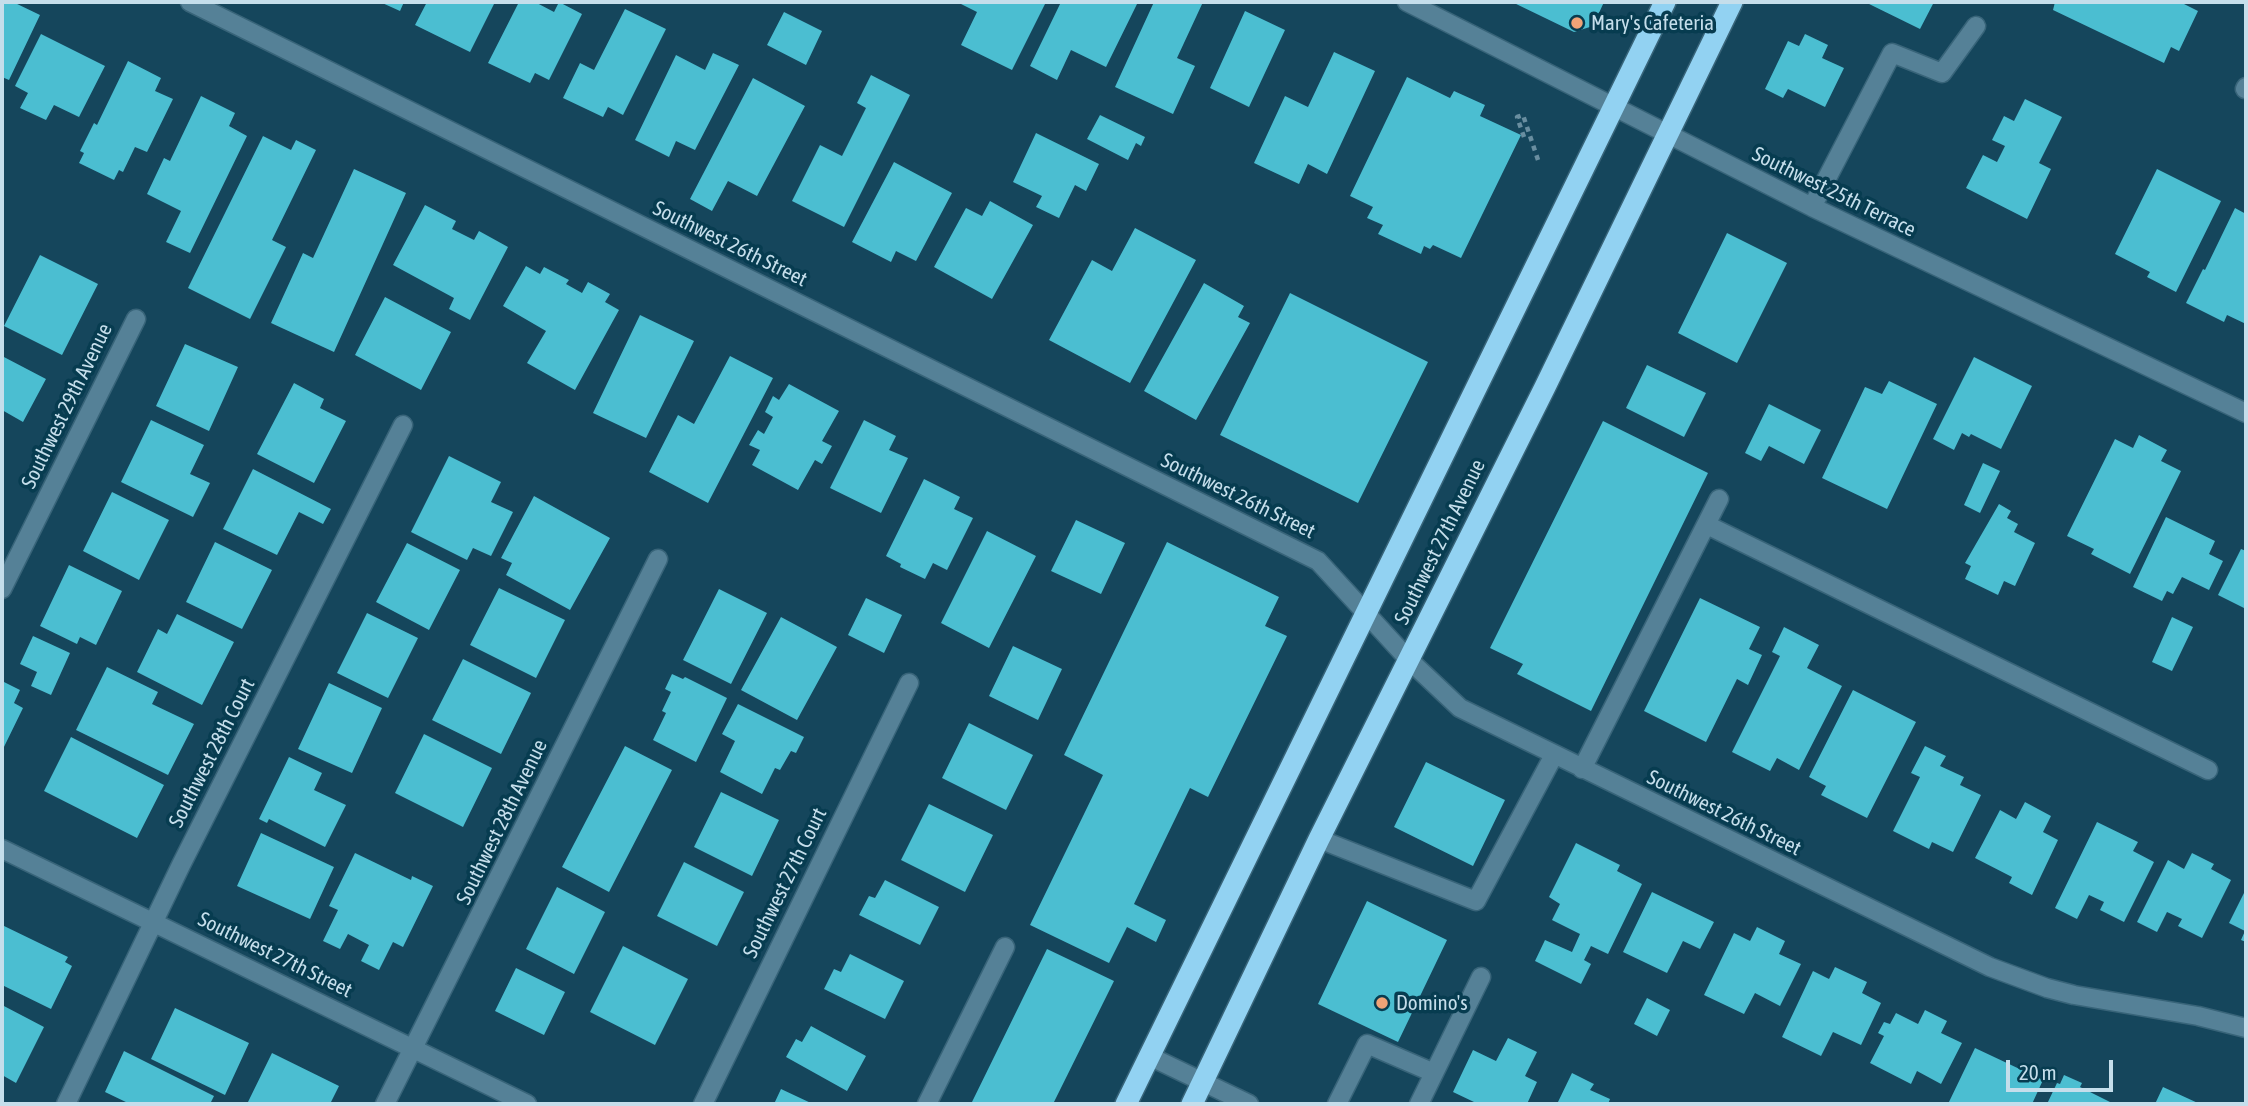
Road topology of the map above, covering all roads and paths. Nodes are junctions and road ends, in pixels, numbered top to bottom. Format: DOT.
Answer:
graph roads {
  1 [pos="190,2"];
  2 [pos="1407,2"];
  3 [pos="1665,2"];
  4 [pos="1732,2"];
  5 [pos="1976,26"];
  6 [pos="1613,106"];
  7 [pos="1668,134"];
  8 [pos="1524,137"];
  9 [pos="1538,160"];
  10 [pos="1812,207"];
  11 [pos="136,319"];
  12 [pos="2246,413"];
  13 [pos="403,425"];
  14 [pos="1719,499"];
  15 [pos="1707,525"];
  16 [pos="658,559"];
  17 [pos="2,589"];
  18 [pos="1366,613"];
  19 [pos="1409,660"];
  20 [pos="909,682"];
  21 [pos="1554,755"];
  22 [pos="1582,769"];
  23 [pos="2208,770"];
  24 [pos="1319,839"];
  25 [pos="2,849"];
  26 [pos="154,922"];
  27 [pos="1005,947"];
  28 [pos="1481,977"];
  29 [pos="2246,1028"];
  30 [pos="414,1048"];
  31 [pos="1149,1056"];
  32 [pos="1434,1073"];
  33 [pos="1203,1081"];
  34 [pos="66,1104"];
  35 [pos="385,1104"];
  36 [pos="527,1104"];
  37 [pos="703,1104"];
  38 [pos="927,1104"];
  39 [pos="1126,1104"];
  40 [pos="1192,1104"];
  41 [pos="1249,1104"];
  42 [pos="1337,1104"];
  43 [pos="1419,1104"];
  1 -- 18 [label="street, Southwest 26th Street"];
  2 -- 6 [label="street, Southwest 25th Terrace"];
  3 -- 6 [label="highway, Southwest 27th Avenue"];
  4 -- 7 [label="highway, Southwest 27th Avenue"];
  5 -- 10 [label="street"];
  6 -- 7 [label="street, Southwest 25th Terrace"];
  6 -- 18 [label="highway, Southwest 27th Avenue"];
  7 -- 10 [label="street, Southwest 25th Terrace"];
  7 -- 19 [label="highway, Southwest 27th Avenue"];
  8 -- 9 [label="path"];
  10 -- 12 [label="street, Southwest 25th Terrace"];
  11 -- 17 [label="street, Southwest 29th Avenue"];
  13 -- 26 [label="street, Southwest 28th Court"];
  14 -- 15 [label="street"];
  15 -- 22 [label="street"];
  15 -- 23 [label="street"];
  16 -- 30 [label="street, Southwest 28th Avenue"];
  18 -- 19 [label="street, Southwest 26th Street"];
  18 -- 31 [label="highway, Southwest 27th Avenue"];
  19 -- 21 [label="street, Southwest 26th Street"];
  19 -- 24 [label="highway, Southwest 27th Avenue"];
  20 -- 37 [label="street, Southwest 27th Court"];
  21 -- 22 [label="street, Southwest 26th Street"];
  21 -- 24 [label="street"];
  22 -- 29 [label="street, Southwest 26th Street"];
  24 -- 33 [label="highway, Southwest 27th Avenue"];
  25 -- 26 [label="street, Southwest 27th Street"];
  26 -- 30 [label="street, Southwest 27th Street"];
  26 -- 34 [label="street, Southwest 28th Court"];
  27 -- 38 [label="street"];
  28 -- 32 [label="street"];
  30 -- 35 [label="street, Southwest 28th Avenue"];
  30 -- 36 [label="street, Southwest 27th Street"];
  31 -- 33 [label="street"];
  31 -- 39 [label="highway, Southwest 27th Avenue"];
  32 -- 42 [label="street"];
  32 -- 43 [label="street"];
  33 -- 40 [label="highway, Southwest 27th Avenue"];
  33 -- 41 [label="street"];
}
